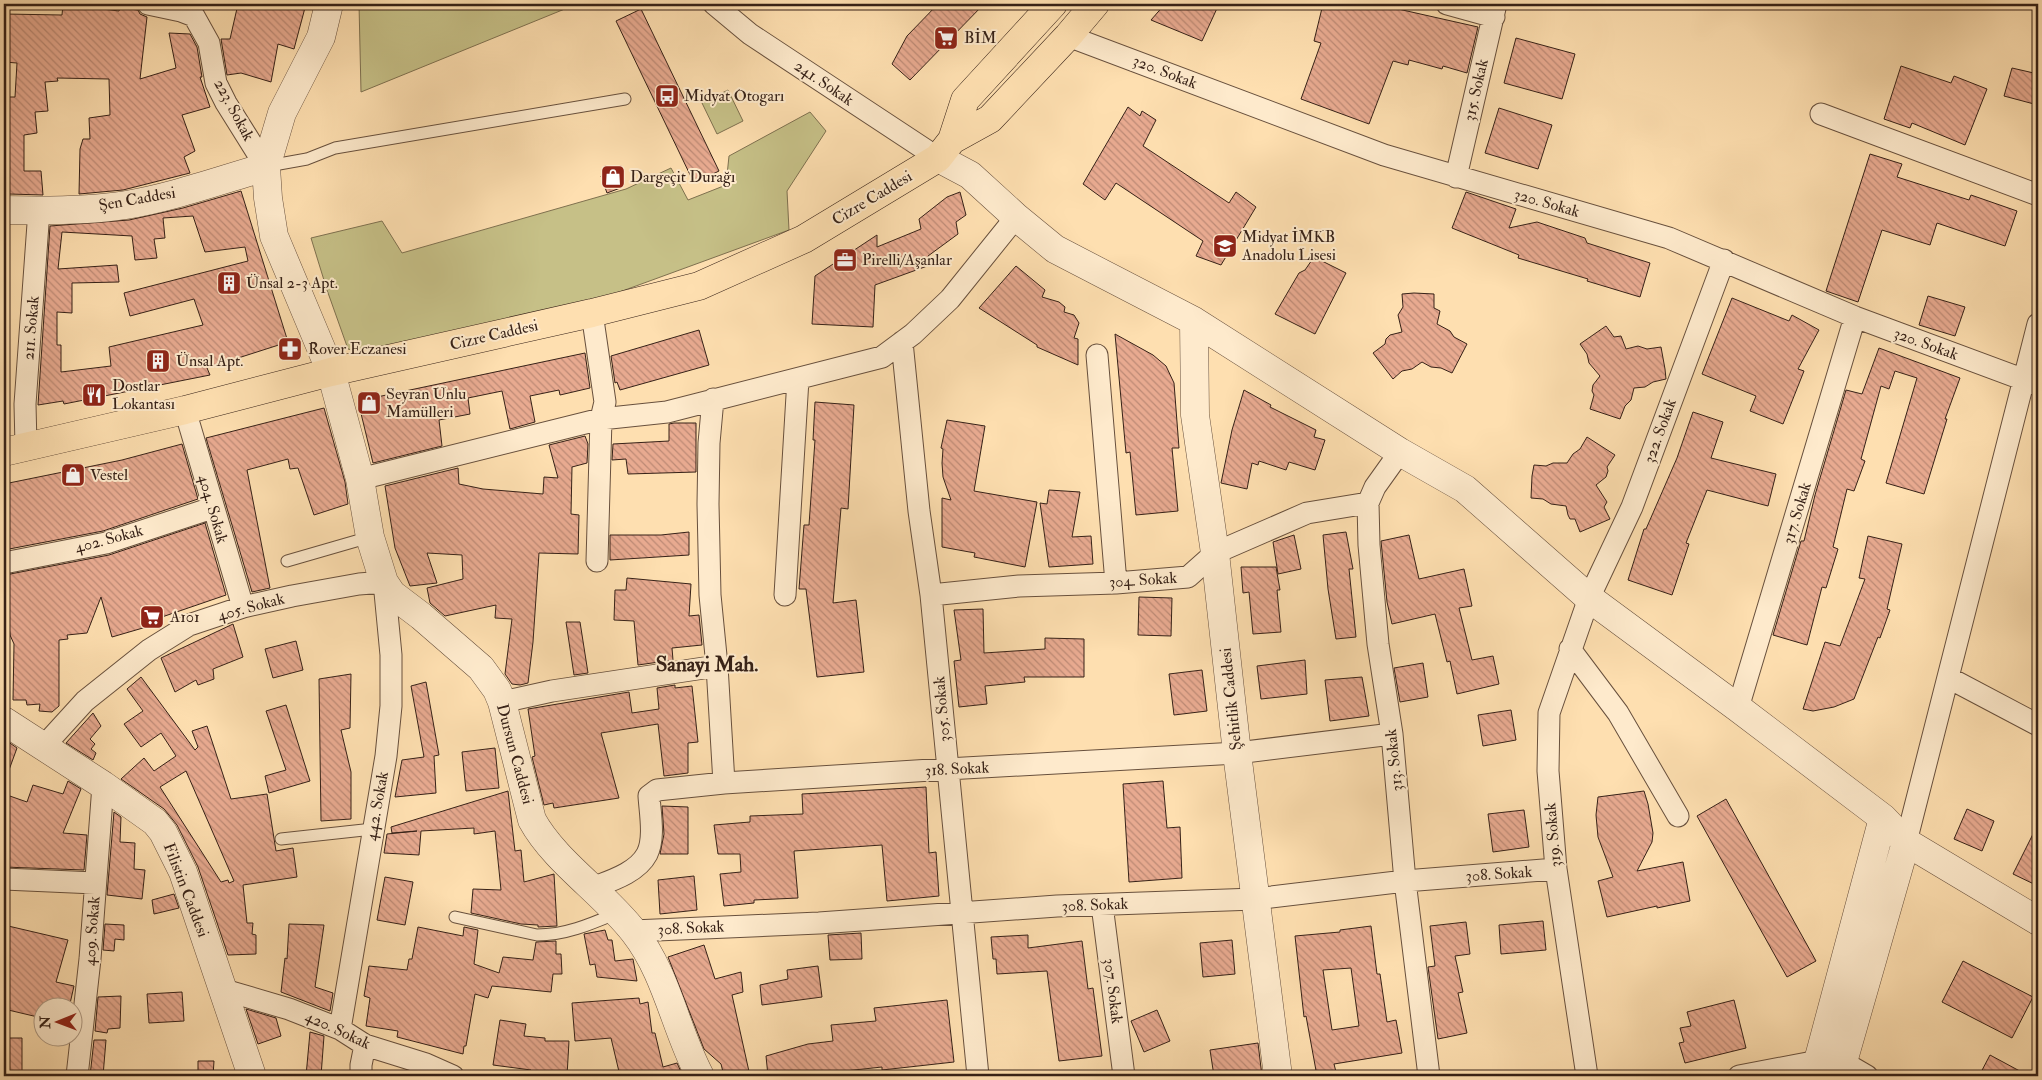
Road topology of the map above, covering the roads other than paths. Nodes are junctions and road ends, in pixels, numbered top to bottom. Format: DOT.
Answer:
graph roads {
  1 [pos="148,4"];
  2 [pos="329,4"];
  3 [pos="714,4"];
  4 [pos="1053,4"];
  5 [pos="1095,4"];
  6 [pos="1447,4"];
  7 [pos="180,8"];
  8 [pos="1495,10"];
  9 [pos="1068,36"];
  10 [pos="625,99"];
  11 [pos="1821,114"];
  12 [pos="945,149"];
  13 [pos="266,166"];
  14 [pos="1456,176"];
  15 [pos="2038,195"];
  16 [pos="4,210"];
  17 [pos="39,210"];
  18 [pos="1016,217"];
  19 [pos="1724,260"];
  20 [pos="592,313"];
  21 [pos="1855,318"];
  22 [pos="1194,321"];
  23 [pos="2038,324"];
  24 [pos="902,342"];
  25 [pos="1097,355"];
  26 [pos="331,372"];
  27 [pos="798,379"];
  28 [pos="2031,383"];
  29 [pos="713,400"];
  30 [pos="185,410"];
  31 [pos="601,419"];
  32 [pos="15,449"];
  33 [pos="1400,452"];
  34 [pos="360,479"];
  35 [pos="1368,503"];
  36 [pos="212,508"];
  37 [pos="370,537"];
  38 [pos="1215,553"];
  39 [pos="287,560"];
  40 [pos="597,561"];
  41 [pos="4,563"];
  42 [pos="384,582"];
  43 [pos="1116,583"];
  44 [pos="785,595"];
  45 [pos="931,595"];
  46 [pos="1589,598"];
  47 [pos="243,607"];
  48 [pos="1570,648"];
  49 [pos="717,666"];
  50 [pos="1949,678"];
  51 [pos="502,702"];
  52 [pos="1738,708"];
  53 [pos="4,722"];
  54 [pos="2038,725"];
  55 [pos="1392,734"];
  56 [pos="44,746"];
  57 [pos="1237,753"];
  58 [pos="948,769"];
  59 [pos="724,783"];
  60 [pos="103,785"];
  61 [pos="1678,816"];
  62 [pos="1883,818"];
  63 [pos="373,829"];
  64 [pos="281,839"];
  65 [pos="1906,842"];
  66 [pos="1556,869"];
  67 [pos="4,878"];
  68 [pos="1405,881"];
  69 [pos="95,883"];
  70 [pos="592,888"];
  71 [pos="1254,899"];
  72 [pos="1102,905"];
  73 [pos="963,912"];
  74 [pos="455,917"];
  75 [pos="2038,921"];
  76 [pos="625,922"];
  77 [pos="221,989"];
  78 [pos="340,1029"];
  79 [pos="365,1045"];
  80 [pos="1829,1069"];
  81 [pos="427,1070"];
  82 [pos="77,1076"];
  83 [pos="252,1076"];
  84 [pos="361,1076"];
  85 [pos="453,1076"];
  86 [pos="700,1076"];
  87 [pos="978,1076"];
  88 [pos="1124,1076"];
  89 [pos="1278,1076"];
  90 [pos="1429,1076"];
  91 [pos="1587,1076"];
  92 [pos="1739,1076"];
  93 [pos="1867,1076"];
  1 -- 7 [label="street"];
  2 -- 13 [label="street"];
  3 -- 12 [label="street, 241. Sokak"];
  4 -- 12 [label="main road"];
  5 -- 9 [label="main road, Cizre Caddesi"];
  6 -- 8 [label="street"];
  7 -- 13 [label="street, 223. Sokak"];
  8 -- 14 [label="street, 315. Sokak"];
  9 -- 12 [label="main road, Cizre Caddesi"];
  9 -- 14 [label="street, 320. Sokak"];
  10 -- 13 [label="lane"];
  11 -- 15 [label="street"];
  12 -- 18 [label="street"];
  12 -- 20 [label="main road, Cizre Caddesi"];
  13 -- 17 [label="street, Şen Caddesi"];
  13 -- 26 [label="street, Dursun Caddesi"];
  14 -- 19 [label="street, 320. Sokak"];
  16 -- 17 [label="street, Şen Caddesi"];
  17 -- 32 [label="street, 211. Sokak"];
  18 -- 22 [label="street"];
  18 -- 24 [label="street"];
  19 -- 21 [label="street, 320. Sokak"];
  19 -- 46 [label="street, 322. Sokak"];
  20 -- 26 [label="main road, Cizre Caddesi"];
  20 -- 31 [label="street"];
  21 -- 28 [label="street, 320. Sokak"];
  21 -- 52 [label="street, 317. Sokak"];
  22 -- 33 [label="street"];
  22 -- 38 [label="street, Şehitlik Caddesi"];
  23 -- 28 [label="street"];
  24 -- 27 [label="street"];
  24 -- 45 [label="street, 305. Sokak"];
  25 -- 43 [label="street"];
  26 -- 30 [label="main road, Cizre Caddesi"];
  26 -- 34 [label="street, Dursun Caddesi"];
  27 -- 29 [label="street"];
  27 -- 44 [label="street"];
  28 -- 50 [label="street"];
  29 -- 31 [label="street"];
  29 -- 49 [label="street"];
  30 -- 32 [label="main road, Cizre Caddesi"];
  30 -- 36 [label="street, 404. Sokak"];
  31 -- 34 [label="street"];
  31 -- 40 [label="street"];
  33 -- 35 [label="street, 313. Sokak"];
  33 -- 46 [label="street"];
  34 -- 37 [label="street, Dursun Caddesi"];
  35 -- 38 [label="street, 304. Sokak"];
  35 -- 55 [label="street, 313. Sokak"];
  36 -- 41 [label="street, 402. Sokak"];
  36 -- 47 [label="street, 404. Sokak"];
  37 -- 39 [label="lane"];
  37 -- 42 [label="street, Dursun Caddesi"];
  38 -- 43 [label="street, 304. Sokak"];
  38 -- 57 [label="street, Şehitlik Caddesi"];
  42 -- 47 [label="street, 405. Sokak"];
  42 -- 51 [label="street, Dursun Caddesi"];
  42 -- 63 [label="street, 442. Sokak"];
  43 -- 45 [label="street, 304. Sokak"];
  45 -- 58 [label="street, 305. Sokak"];
  46 -- 48 [label="street, 319. Sokak"];
  46 -- 52 [label="street"];
  47 -- 56 [label="street, 405. Sokak"];
  48 -- 61 [label="street"];
  48 -- 66 [label="street, 319. Sokak"];
  49 -- 51 [label="street"];
  49 -- 59 [label="street"];
  50 -- 54 [label="street"];
  50 -- 65 [label="street"];
  51 -- 70 [label="street, Dursun Caddesi"];
  52 -- 62 [label="street"];
  53 -- 56 [label="street, Filistin Caddesi"];
  55 -- 57 [label="street, 318. Sokak"];
  55 -- 68 [label="street, 313. Sokak"];
  56 -- 60 [label="street, Filistin Caddesi"];
  57 -- 58 [label="street, 318. Sokak"];
  57 -- 71 [label="street, Şehitlik Caddesi"];
  58 -- 59 [label="street, 318. Sokak"];
  58 -- 73 [label="street, 305. Sokak"];
  59 -- 70 [label="street, 318. Sokak"];
  60 -- 69 [label="street, 409. Sokak"];
  60 -- 77 [label="street, Filistin Caddesi"];
  62 -- 65 [label="street"];
  62 -- 80 [label="street"];
  63 -- 64 [label="lane"];
  63 -- 78 [label="street, 442. Sokak"];
  65 -- 75 [label="street"];
  65 -- 80 [label="street"];
  66 -- 68 [label="street, 308. Sokak"];
  66 -- 91 [label="street, 319. Sokak"];
  67 -- 69 [label="street"];
  68 -- 71 [label="street, 308. Sokak"];
  68 -- 90 [label="street, 313. Sokak"];
  69 -- 82 [label="street, 409. Sokak"];
  70 -- 76 [label="street, Dursun Caddesi"];
  71 -- 72 [label="street, 308. Sokak"];
  71 -- 89 [label="street, Şehitlik Caddesi"];
  72 -- 73 [label="street, 308. Sokak"];
  72 -- 88 [label="street, 307. Sokak"];
  73 -- 76 [label="street, 308. Sokak"];
  73 -- 87 [label="street, 305. Sokak"];
  74 -- 76 [label="lane"];
  76 -- 86 [label="street, Dursun Caddesi"];
  77 -- 78 [label="street, 420. Sokak"];
  77 -- 83 [label="street, Filistin Caddesi"];
  78 -- 79 [label="street, 420. Sokak"];
  79 -- 81 [label="street, 420. Sokak"];
  79 -- 84 [label="street"];
  80 -- 92 [label="street"];
  80 -- 93 [label="street"];
  81 -- 85 [label="street, 420. Sokak"];
}
